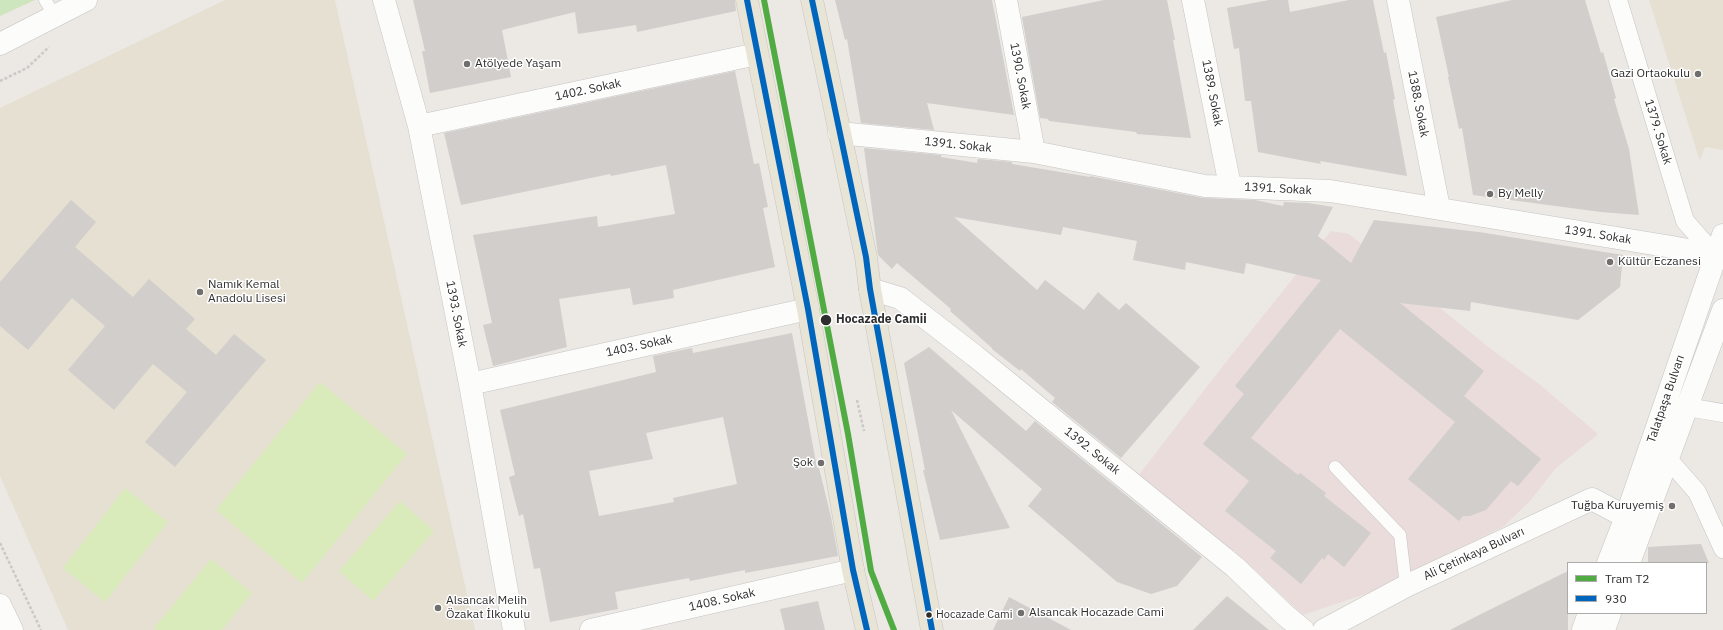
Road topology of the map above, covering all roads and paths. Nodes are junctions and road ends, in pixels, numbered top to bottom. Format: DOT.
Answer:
graph roads {
  1 [pos="86,0"];
  2 [pos="384,0"];
  3 [pos="747,0"];
  4 [pos="812,0"];
  5 [pos="1006,0"];
  6 [pos="1193,0"];
  7 [pos="1398,0"];
  8 [pos="1618,0"];
  9 [pos="50,8"];
  10 [pos="0,44"];
  11 [pos="50,46"];
  12 [pos="757,54"];
  13 [pos="0,81"];
  14 [pos="419,126"];
  15 [pos="839,133"];
  16 [pos="1034,152"];
  17 [pos="1230,186"];
  18 [pos="1439,208"];
  19 [pos="1723,235"];
  20 [pos="1715,256"];
  21 [pos="870,289"];
  22 [pos="808,309"];
  23 [pos="1723,310"];
  24 [pos="470,384"];
  25 [pos="857,400"];
  26 [pos="1688,407"];
  27 [pos="1723,412"];
  28 [pos="864,431"];
  29 [pos="1668,459"];
  30 [pos="1335,466"];
  31 [pos="1626,517"];
  32 [pos="0,543"];
  33 [pos="1723,549"];
  34 [pos="1608,562"];
  35 [pos="1629,562"];
  36 [pos="853,570"];
  37 [pos="1406,586"];
  38 [pos="0,605"];
  39 [pos="1589,614"];
  40 [pos="1610,614"];
  41 [pos="12,630"];
  42 [pos="41,630"];
  43 [pos="514,630"];
  44 [pos="591,630"];
  45 [pos="867,630"];
  46 [pos="932,630"];
  47 [pos="1303,630"];
  48 [pos="1324,630"];
  49 [pos="1583,630"];
  50 [pos="1604,630"];
  1 -- 9 [label="street"];
  2 -- 14 [label="street, 1393. Sokak"];
  3 -- 12 [label="main road"];
  4 -- 15 [label="main road"];
  5 -- 16 [label="street, 1390. Sokak"];
  6 -- 17 [label="street, 1389. Sokak"];
  7 -- 18 [label="street, 1388. Sokak"];
  8 -- 20 [label="street, 1379. Sokak"];
  9 -- 10 [label="street"];
  11 -- 13 [label="path"];
  12 -- 14 [label="street, 1402. Sokak"];
  12 -- 22 [label="main road"];
  14 -- 24 [label="street, 1393. Sokak"];
  15 -- 16 [label="street, 1391. Sokak"];
  15 -- 21 [label="main road"];
  16 -- 17 [label="street, 1391. Sokak"];
  17 -- 18 [label="street, 1391. Sokak"];
  18 -- 20 [label="street, 1391. Sokak"];
  19 -- 20 [label="street, Talatpaşa Bulvarı"];
  20 -- 31 [label="street, Talatpaşa Bulvarı"];
  21 -- 46 [label="main road"];
  21 -- 47 [label="street, 1392. Sokak"];
  22 -- 24 [label="street, 1403. Sokak"];
  22 -- 36 [label="main road"];
  23 -- 26 [label="street, Talatpaşa Bulvarı"];
  24 -- 43 [label="street, 1393. Sokak"];
  25 -- 28 [label="path"];
  26 -- 27 [label="street"];
  26 -- 29 [label="street, Talatpaşa Bulvarı"];
  29 -- 33 [label="street"];
  29 -- 35 [label="street, Talatpaşa Bulvarı"];
  30 -- 37 [label="lane"];
  31 -- 34 [label="street, Talatpaşa Bulvarı"];
  31 -- 37 [label="street, Ali Çetinkaya Bulvarı"];
  32 -- 42 [label="path"];
  36 -- 44 [label="street, 1408. Sokak"];
  36 -- 45 [label="main road"];
  37 -- 48 [label="street, Ali Çetinkaya Bulvarı"];
  38 -- 41 [label="street"];
  39 -- 49 [label="street"];
  40 -- 50 [label="street"];
}
